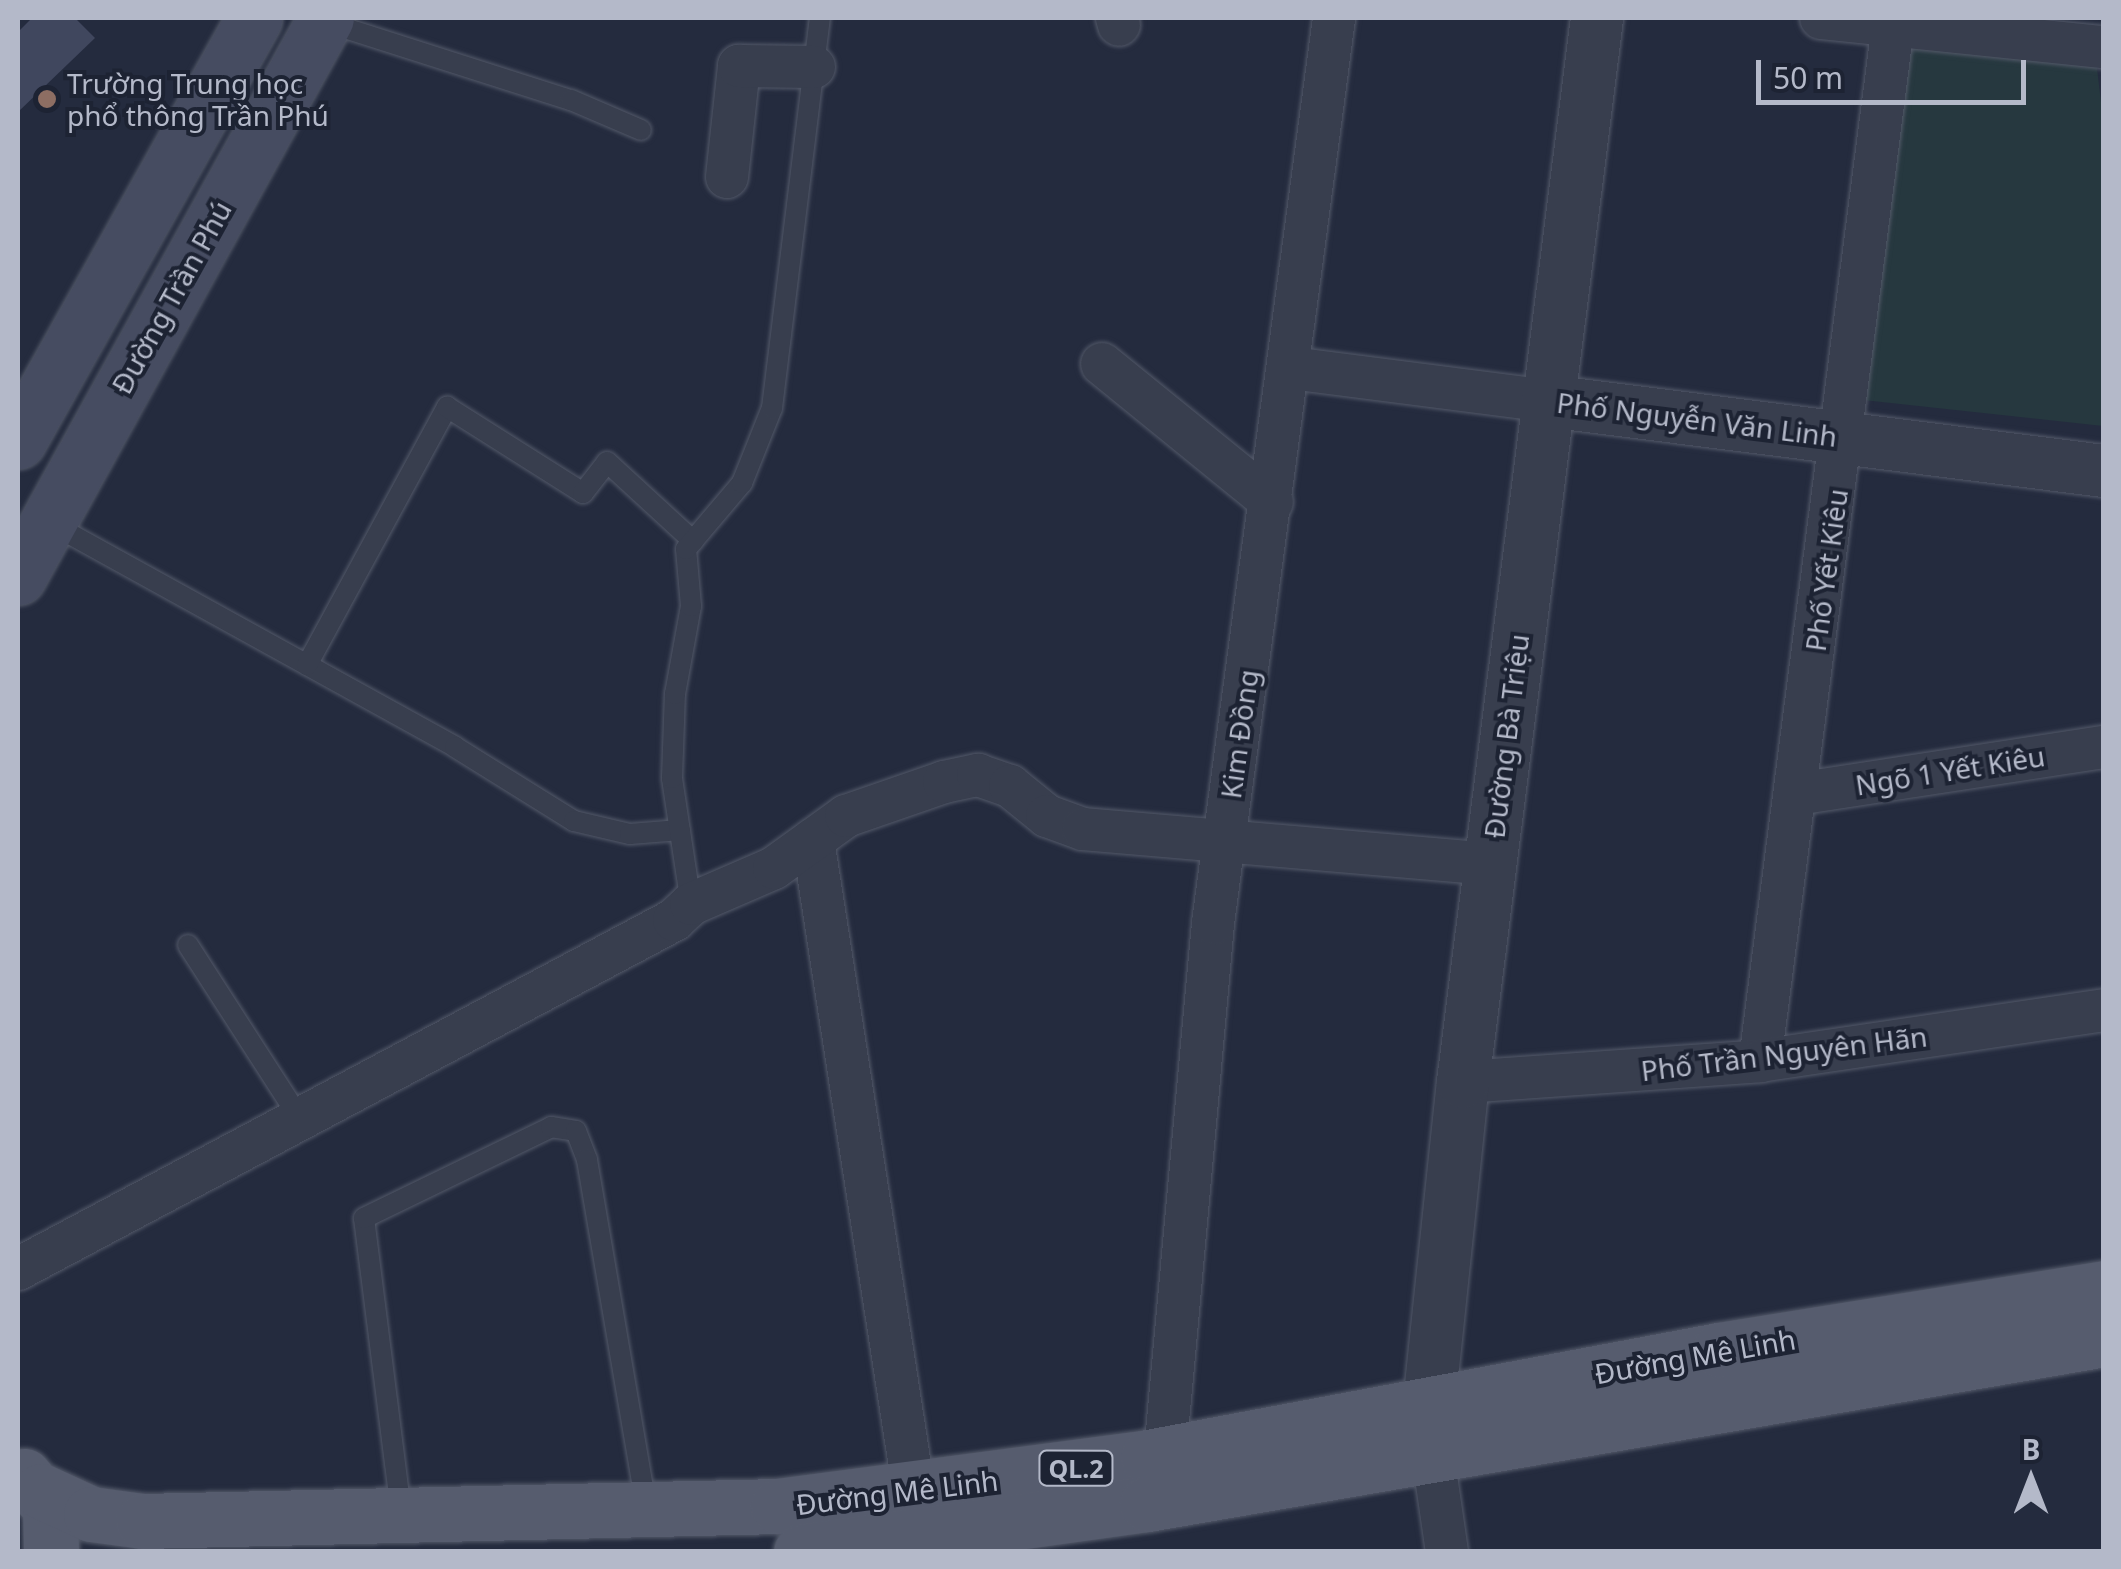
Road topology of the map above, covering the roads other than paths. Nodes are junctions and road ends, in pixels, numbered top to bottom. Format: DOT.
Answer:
graph roads {
  1 [pos="254,18"];
  2 [pos="820,18"];
  3 [pos="1334,18"];
  4 [pos="1597,18"];
  5 [pos="1820,18"];
  6 [pos="325,20"];
  7 [pos="1893,23"];
  8 [pos="2104,48"];
  9 [pos="814,67"];
  10 [pos="641,130"];
  11 [pos="727,177"];
  12 [pos="1102,364"];
  13 [pos="1291,368"];
  14 [pos="1548,401"];
  15 [pos="1843,438"];
  16 [pos="18,441"];
  17 [pos="2104,471"];
  18 [pos="1272,502"];
  19 [pos="48,522"];
  20 [pos="693,541"];
  21 [pos="18,578"];
  22 [pos="306,665"];
  23 [pos="2104,747"];
  24 [pos="1796,794"];
  25 [pos="680,830"];
  26 [pos="813,840"];
  27 [pos="1224,840"];
  28 [pos="1490,864"];
  29 [pos="692,904"];
  30 [pos="188,944"];
  31 [pos="2104,1010"];
  32 [pos="1760,1061"];
  33 [pos="1463,1082"];
  34 [pos="299,1117"];
  35 [pos="18,1270"];
  36 [pos="2104,1288"];
  37 [pos="2104,1339"];
  38 [pos="1431,1430"];
  39 [pos="1165,1454"];
  40 [pos="25,1474"];
  41 [pos="914,1492"];
  42 [pos="647,1513"];
  43 [pos="402,1518"];
  44 [pos="818,1539"];
  45 [pos="50,1552"];
  46 [pos="1447,1552"];
  1 -- 16 [label="main road"];
  2 -- 9 [label="lane"];
  3 -- 13 [label="street, Kim Đồng"];
  4 -- 14 [label="street, Đường Bà Triệu"];
  5 -- 7 [label="street"];
  6 -- 10 [label="lane"];
  6 -- 19 [label="main road, Đường Trần Phú"];
  7 -- 8 [label="street"];
  7 -- 15 [label="street, Phố Yết Kiêu"];
  9 -- 11 [label="street"];
  9 -- 20 [label="lane"];
  12 -- 18 [label="street"];
  13 -- 14 [label="street, Phố Nguyễn Văn Linh"];
  13 -- 18 [label="street, Kim Đồng"];
  14 -- 15 [label="street, Phố Nguyễn Văn Linh"];
  14 -- 28 [label="street, Đường Bà Triệu"];
  15 -- 17 [label="street, Phố Nguyễn Văn Linh"];
  15 -- 24 [label="street, Phố Yết Kiêu"];
  18 -- 27 [label="street, Kim Đồng"];
  19 -- 21 [label="main road, Đường Trần Phú"];
  19 -- 22 [label="lane"];
  20 -- 22 [label="lane"];
  20 -- 25 [label="lane"];
  22 -- 25 [label="lane"];
  23 -- 24 [label="street, Ngõ 1 Yết Kiêu"];
  24 -- 32 [label="street, Phố Yết Kiêu"];
  25 -- 29 [label="lane"];
  26 -- 27 [label="street"];
  26 -- 29 [label="street"];
  26 -- 41 [label="street"];
  27 -- 28 [label="street"];
  27 -- 39 [label="street, Kim Đồng"];
  28 -- 33 [label="street, Đường Bà Triệu"];
  29 -- 34 [label="street"];
  30 -- 34 [label="lane"];
  31 -- 32 [label="street, Phố Trần Nguyên Hãn"];
  32 -- 33 [label="street, Phố Trần Nguyên Hãn"];
  33 -- 38 [label="street, Đường Bà Triệu"];
  34 -- 35 [label="street"];
  36 -- 38 [label="main road, Đường Mê Linh / QL.2"];
  37 -- 38 [label="main road, Đường Mê Linh / QL.2"];
  38 -- 39 [label="main road, Đường Mê Linh / QL.2"];
  38 -- 44 [label="main road, Đường Mê Linh / QL.2"];
  38 -- 46 [label="street"];
  39 -- 41 [label="main road, Đường Mê Linh / QL.2"];
  40 -- 43 [label="main road, Đường Mê Linh / QL.2"];
  40 -- 45 [label="main road, QL.2"];
  41 -- 44 [label="main road, Đường Mê Linh / QL.2"];
  42 -- 43 [label="main road, Đường Mê Linh / QL.2"];
  42 -- 43 [label="lane"];
  42 -- 44 [label="main road, Đường Mê Linh / QL.2"];
}
